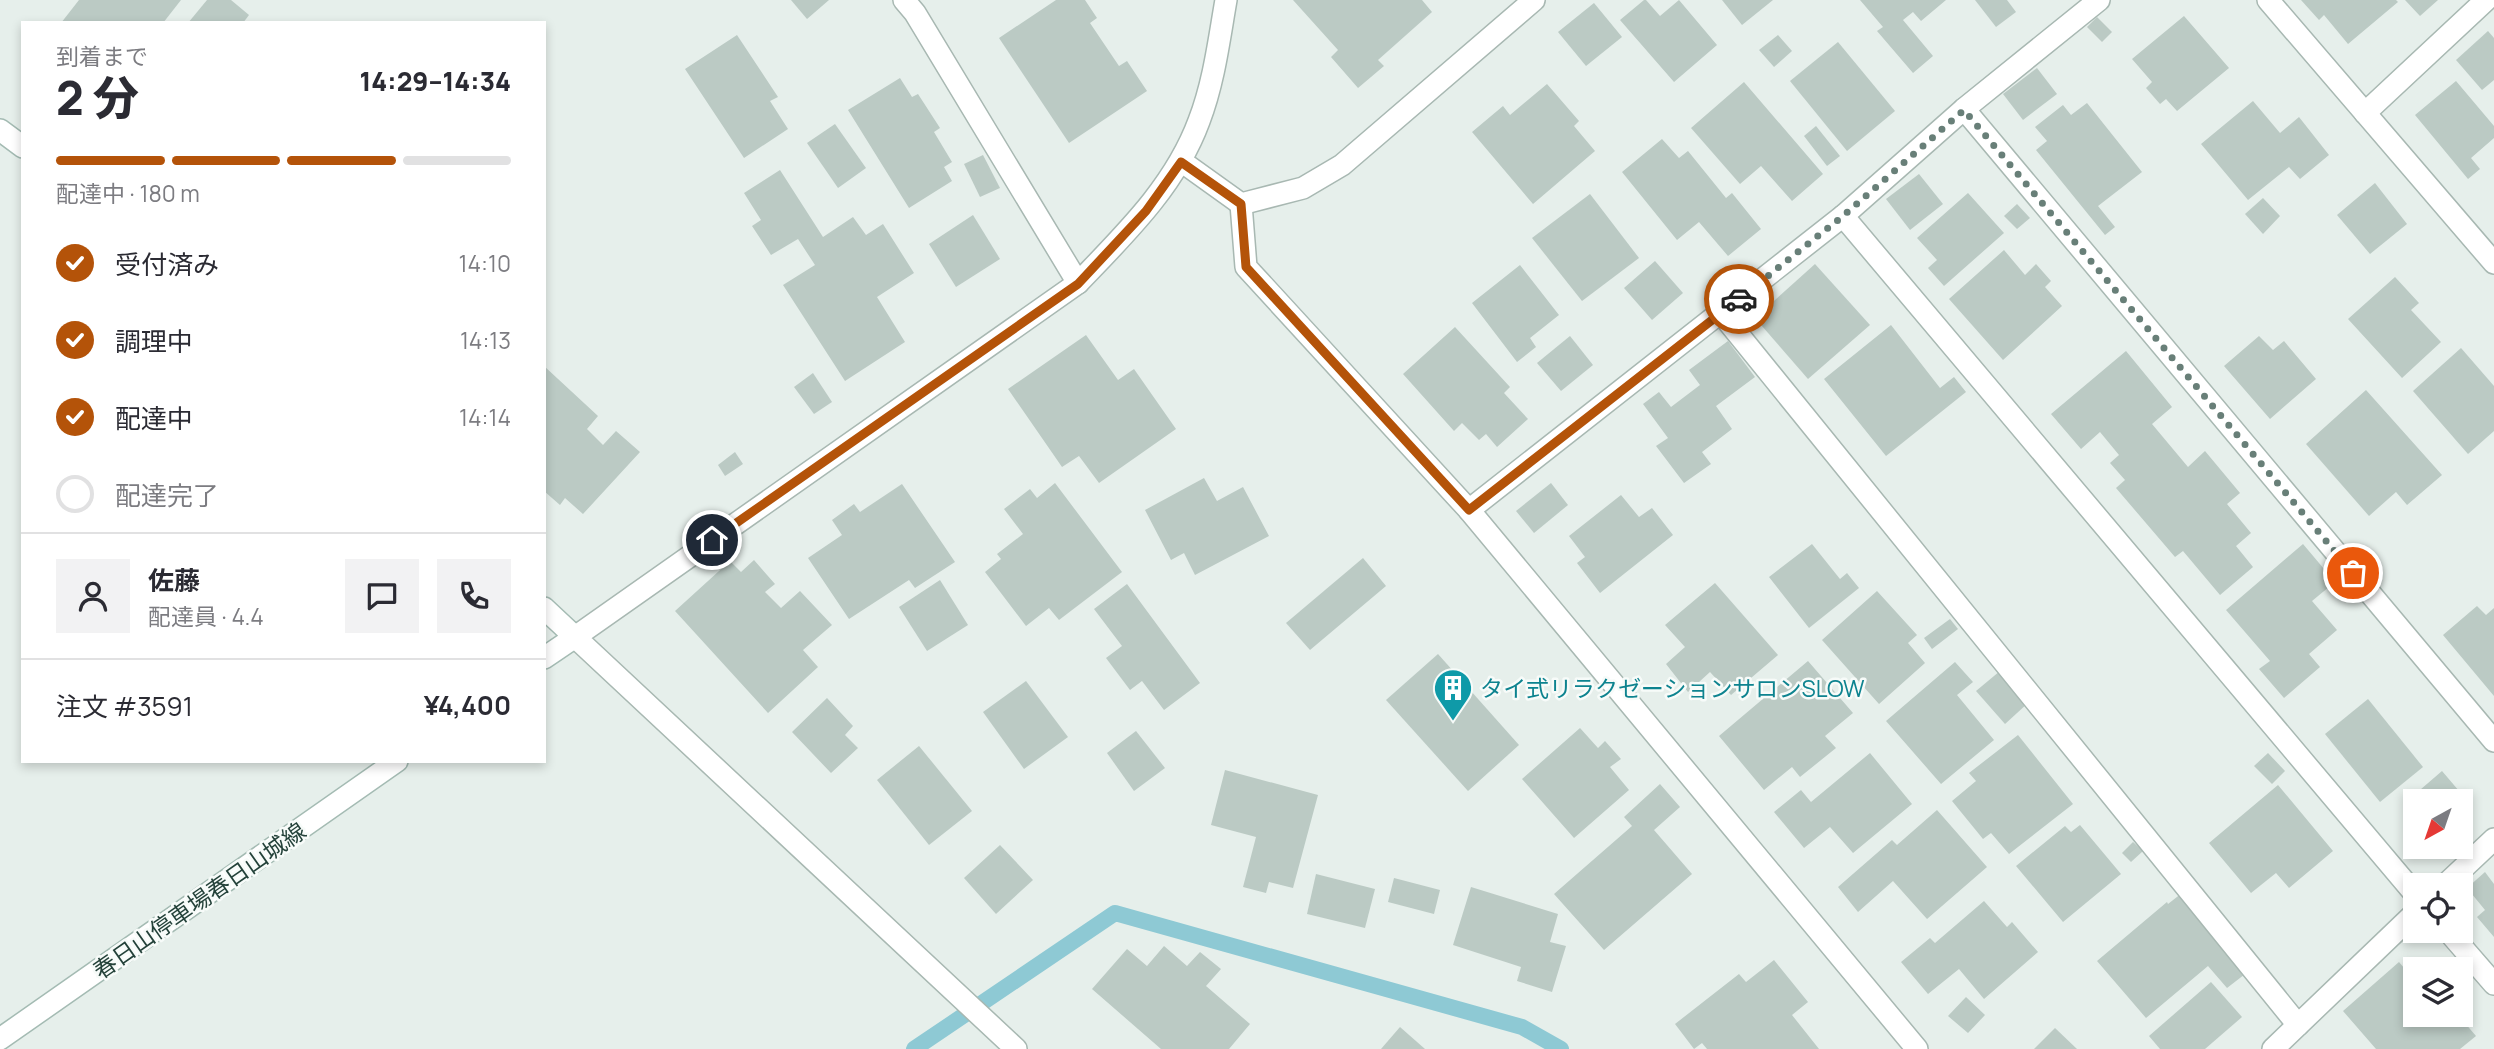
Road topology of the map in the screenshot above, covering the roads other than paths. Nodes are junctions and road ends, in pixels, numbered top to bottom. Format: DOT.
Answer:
graph roads {
  1 [pos="904,0"];
  2 [pos="1226,0"];
  3 [pos="1535,0"];
  4 [pos="2099,0"];
  5 [pos="2268,0"];
  6 [pos="2486,0"];
  7 [pos="1964,110"];
  8 [pos="2365,113"];
  9 [pos="0,130"];
  10 [pos="21,146"];
  11 [pos="1181,162"];
  12 [pos="1241,204"];
  13 [pos="1843,216"];
  14 [pos="2494,263"];
  15 [pos="1078,284"];
  16 [pos="1721,313"];
  17 [pos="1469,510"];
  18 [pos="546,610"];
  19 [pos="575,637"];
  20 [pos="546,657"];
  21 [pos="2494,741"];
  22 [pos="394,763"];
  23 [pos="2494,839"];
  24 [pos="2458,873"];
  25 [pos="2403,880"];
  26 [pos="2403,924"];
  27 [pos="2458,943"];
  28 [pos="2494,984"];
  29 [pos="2298,1025"];
  30 [pos="0,1039"];
  31 [pos="1016,1049"];
  32 [pos="1917,1049"];
  33 [pos="2273,1049"];
  1 -- 15 [label="street"];
  2 -- 11 [label="street"];
  3 -- 12 [label="street"];
  4 -- 7 [label="street"];
  5 -- 8 [label="street"];
  6 -- 8 [label="street"];
  7 -- 13 [label="street"];
  7 -- 21 [label="street"];
  8 -- 14 [label="street"];
  9 -- 10 [label="street"];
  11 -- 12 [label="street"];
  11 -- 15 [label="street"];
  12 -- 17 [label="street"];
  13 -- 16 [label="street"];
  13 -- 25 [label="street"];
  15 -- 19 [label="street"];
  16 -- 17 [label="street"];
  16 -- 29 [label="street"];
  17 -- 32 [label="street"];
  18 -- 19 [label="street"];
  19 -- 20 [label="street"];
  19 -- 31 [label="street"];
  22 -- 30 [label="street, 春日山停車場春日山城線"];
  23 -- 24 [label="street"];
  26 -- 29 [label="street"];
  27 -- 28 [label="street"];
  29 -- 33 [label="street"];
}
